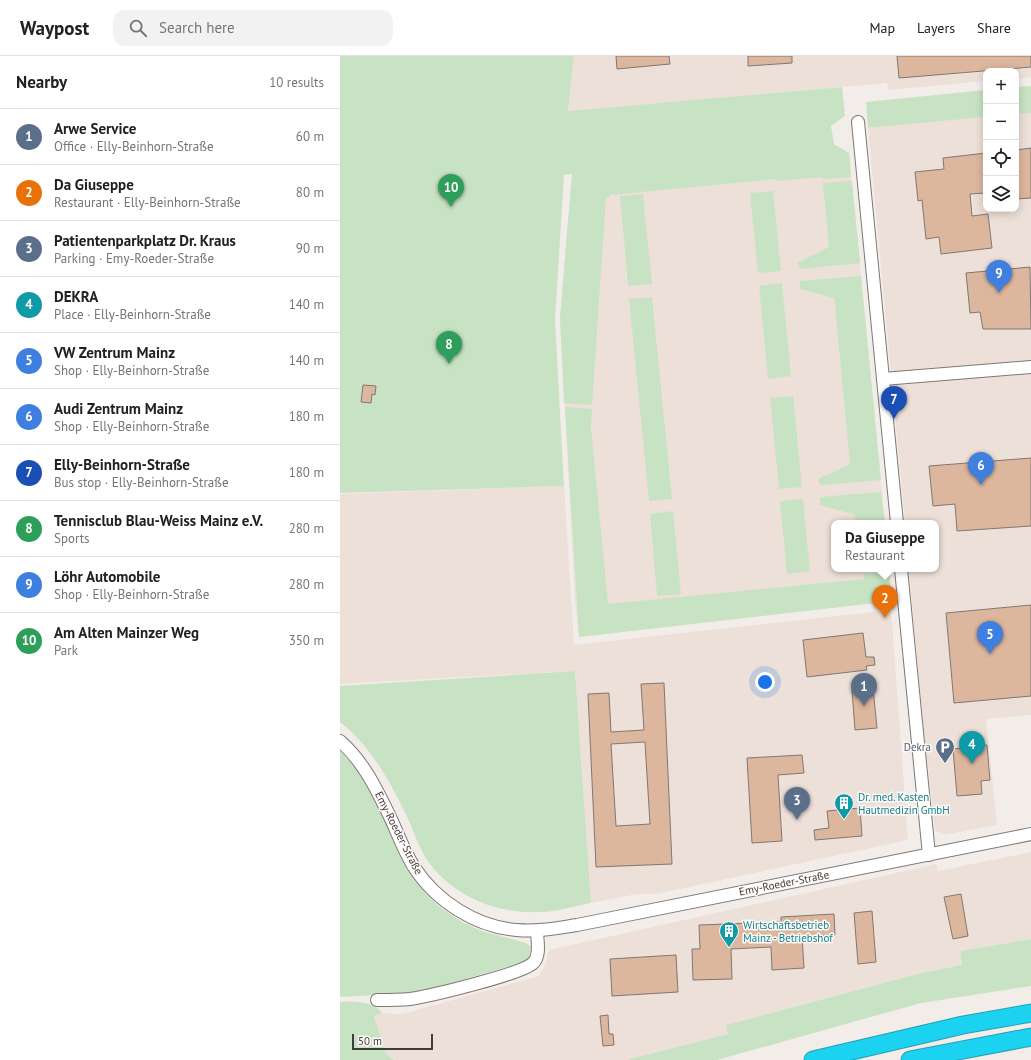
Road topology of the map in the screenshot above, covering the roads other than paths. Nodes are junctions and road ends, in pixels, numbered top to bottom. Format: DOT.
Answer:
graph roads {
  1 [pos="858,122"];
  2 [pos="1031,367"];
  3 [pos="883,379"];
  4 [pos="897,520"];
  5 [pos="901,572"];
  6 [pos="340,741"];
  7 [pos="1031,834"];
  8 [pos="929,855"];
  9 [pos="537,930"];
  10 [pos="377,1000"];
  11 [pos="1031,1013"];
  12 [pos="1031,1037"];
  13 [pos="813,1060"];
  14 [pos="910,1060"];
  1 -- 3 [label="street"];
  2 -- 3 [label="street"];
  3 -- 4 [label="street"];
  5 -- 8 [label="street"];
  6 -- 9 [label="street, Emy-Roeder-Straße"];
  7 -- 8 [label="street, Emy-Roeder-Straße"];
  8 -- 9 [label="street, Emy-Roeder-Straße"];
  9 -- 10 [label="street"];
  11 -- 13 [label="highway"];
  12 -- 14 [label="highway"];
}
